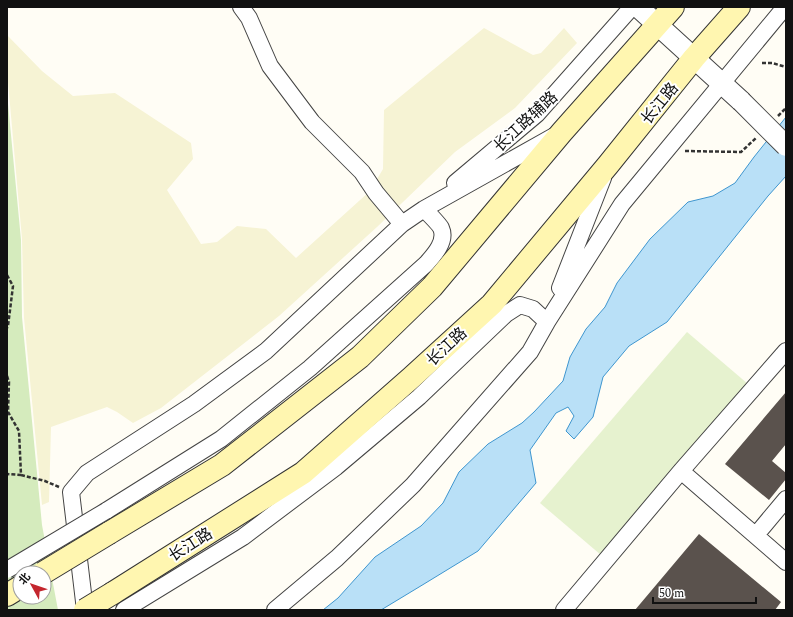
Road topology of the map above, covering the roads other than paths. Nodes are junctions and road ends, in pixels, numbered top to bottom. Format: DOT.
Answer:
graph roads {
  1 [pos="241,7"];
  2 [pos="632,7"];
  3 [pos="638,7"];
  4 [pos="673,7"];
  5 [pos="739,7"];
  6 [pos="785,7"];
  7 [pos="657,25"];
  8 [pos="694,58"];
  9 [pos="721,84"];
  10 [pos="562,132"];
  11 [pos="786,146"];
  12 [pos="608,165"];
  13 [pos="424,209"];
  14 [pos="402,224"];
  15 [pos="547,322"];
  16 [pos="786,351"];
  17 [pos="682,472"];
  18 [pos="786,499"];
  19 [pos="756,535"];
  20 [pos="786,562"];
  21 [pos="52,568"];
  22 [pos="7,570"];
  23 [pos="119,602"];
  24 [pos="85,610"];
  25 [pos="275,610"];
  26 [pos="564,610"];
  1 -- 14 [label="street"];
  2 -- 13 [label="street, 长江路辅路"];
  3 -- 7 [label="street"];
  4 -- 7 [label="main road"];
  5 -- 8 [label="main road, 长江路"];
  6 -- 9 [label="street"];
  7 -- 8 [label="street"];
  7 -- 10 [label="main road"];
  8 -- 9 [label="street"];
  8 -- 12 [label="main road, 长江路"];
  9 -- 11 [label="street, bridge"];
  9 -- 15 [label="street"];
  10 -- 13 [label="street"];
  10 -- 21 [label="main road, bridge"];
  12 -- 15 [label="street"];
  12 -- 23 [label="main road, 长江路"];
  13 -- 14 [label="street"];
  13 -- 22 [label="street, bridge"];
  14 -- 24 [label="street"];
  15 -- 23 [label="street"];
  15 -- 25 [label="street"];
  16 -- 17 [label="street"];
  17 -- 19 [label="street"];
  17 -- 26 [label="street"];
  18 -- 19 [label="street"];
  19 -- 20 [label="street"];
  23 -- 24 [label="main road, 长江路, bridge"];
}
